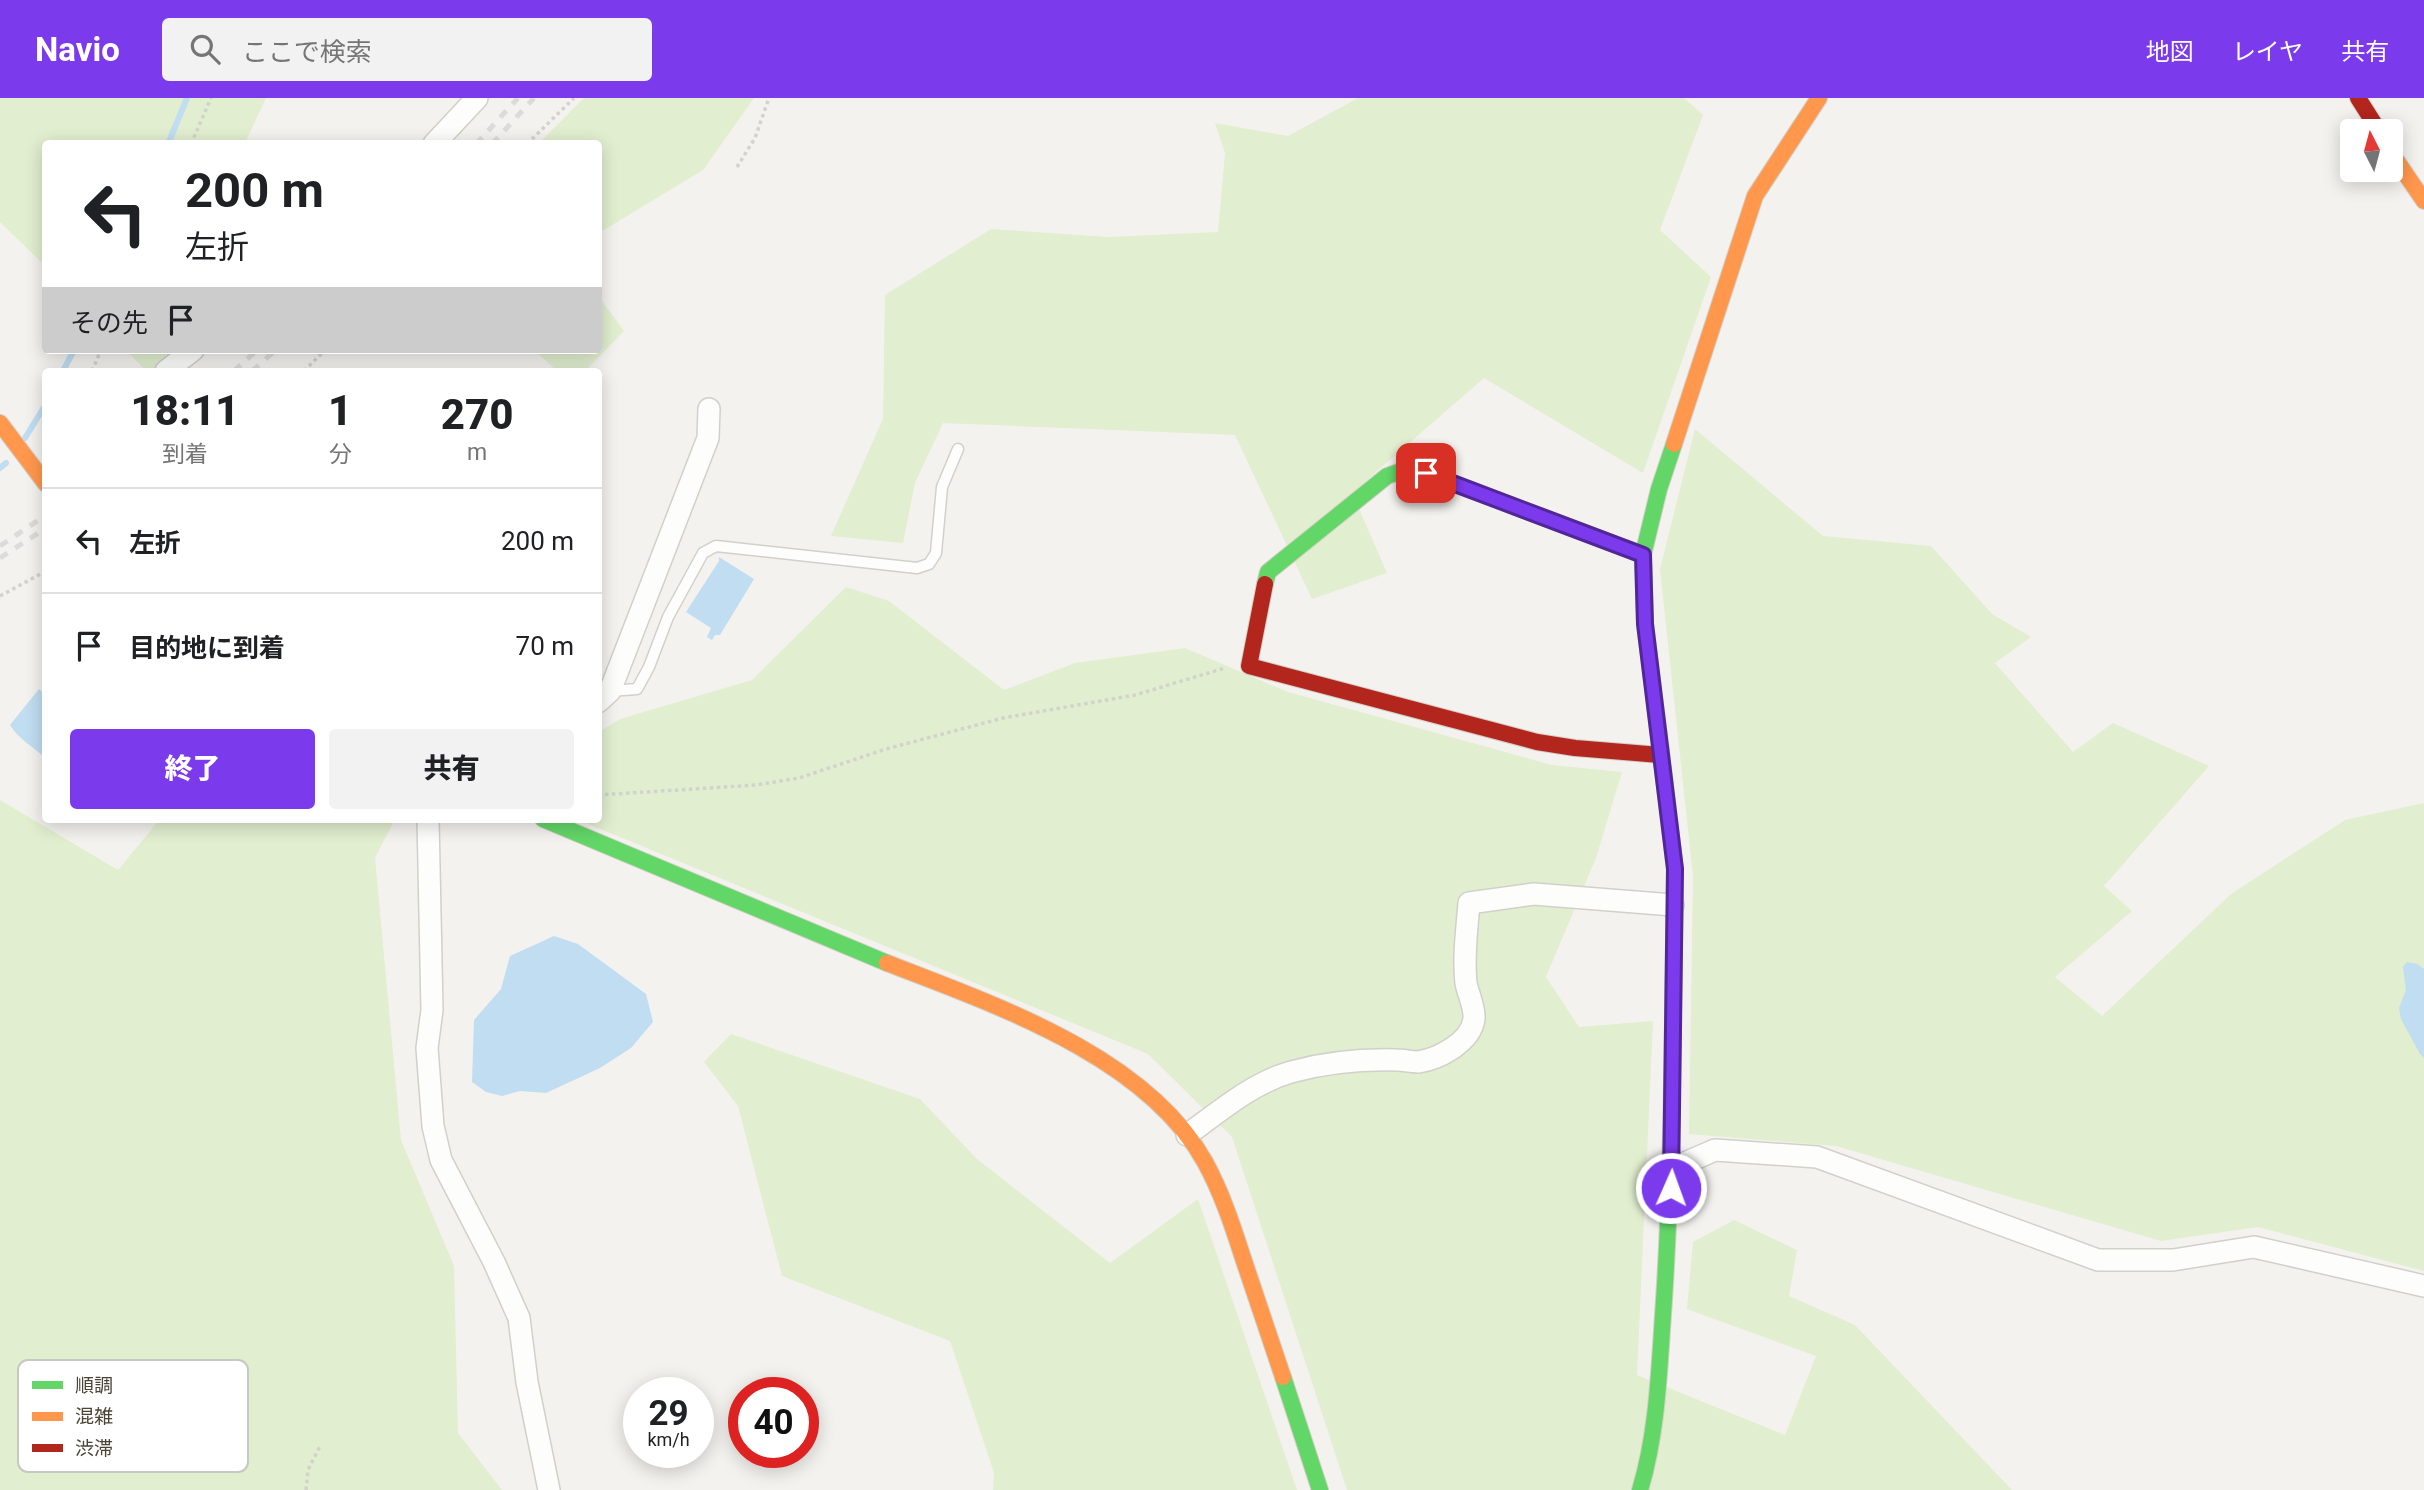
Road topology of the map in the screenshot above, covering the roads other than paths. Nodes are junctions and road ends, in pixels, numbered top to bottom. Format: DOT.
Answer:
graph roads {
  1 [pos="477,98"];
  2 [pos="1819,98"];
  3 [pos="2358,98"];
  4 [pos="2371,119"];
  5 [pos="438,140"];
  6 [pos="2403,170"];
  7 [pos="2424,201"];
  8 [pos="188,354"];
  9 [pos="170,368"];
  10 [pos="709,409"];
  11 [pos="0,423"];
  12 [pos="958,449"];
  13 [pos="42,478"];
  14 [pos="1643,555"];
  15 [pos="604,697"];
  16 [pos="1660,755"];
  17 [pos="428,823"];
  18 [pos="552,823"];
  19 [pos="1673,905"];
  20 [pos="1187,1135"];
  21 [pos="1671,1169"];
  22 [pos="2424,1286"];
  23 [pos="549,1490"];
  24 [pos="1320,1490"];
  25 [pos="1640,1490"];
  1 -- 5 [label="street"];
  2 -- 14 [label="street"];
  3 -- 4 [label="street"];
  6 -- 7 [label="street"];
  8 -- 9 [label="street"];
  10 -- 15 [label="street"];
  11 -- 13 [label="street"];
  12 -- 15 [label="lane"];
  14 -- 16 [label="street"];
  14 -- 16 [label="street"];
  16 -- 19 [label="street"];
  17 -- 23 [label="street"];
  18 -- 20 [label="street"];
  19 -- 20 [label="street"];
  19 -- 21 [label="street"];
  20 -- 24 [label="street"];
  21 -- 22 [label="street"];
  21 -- 25 [label="street"];
}
